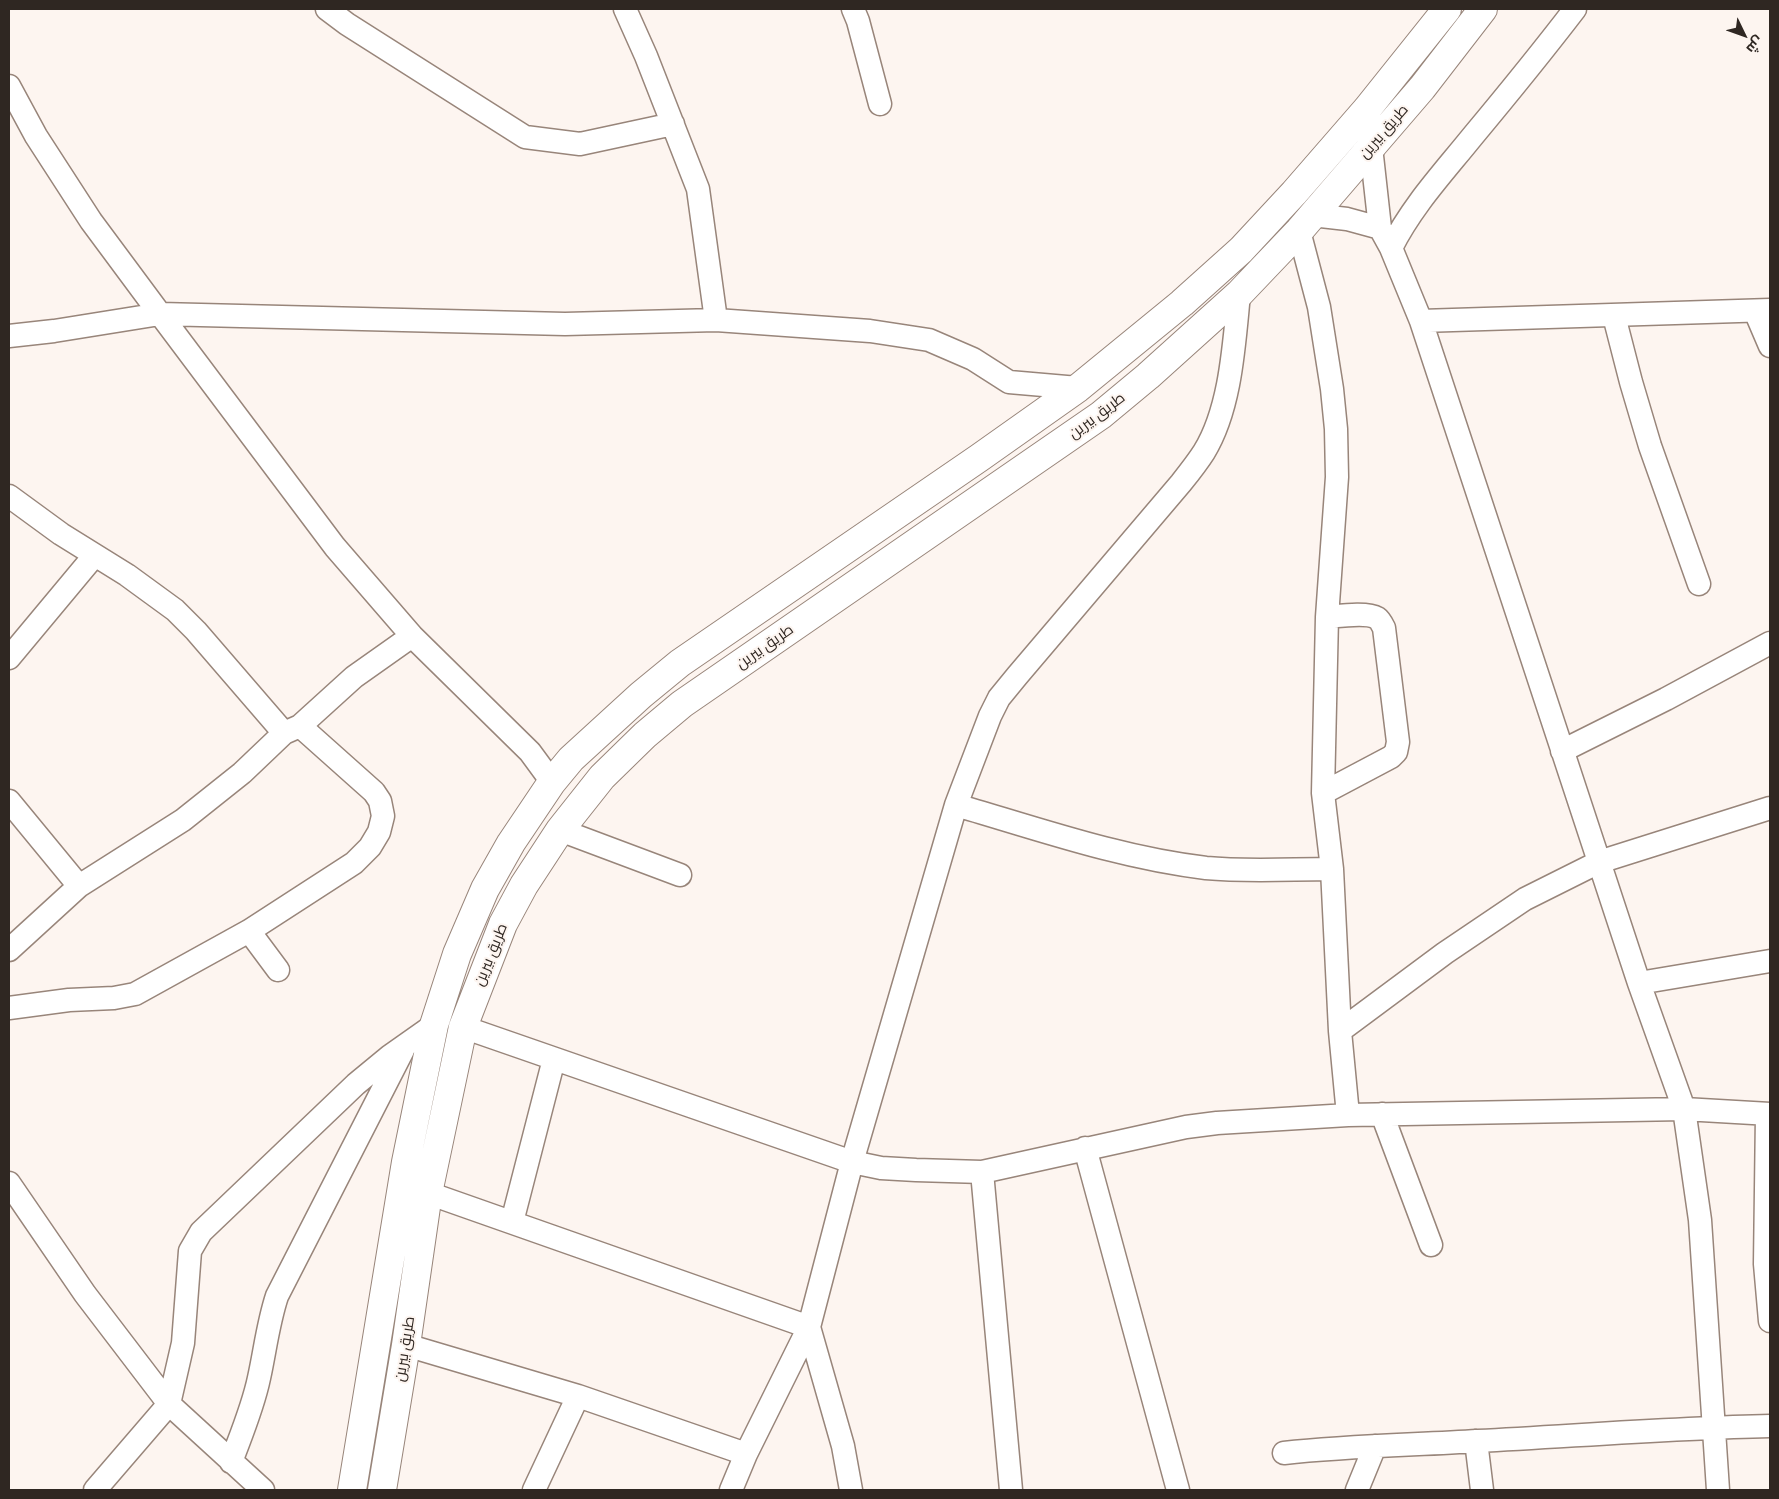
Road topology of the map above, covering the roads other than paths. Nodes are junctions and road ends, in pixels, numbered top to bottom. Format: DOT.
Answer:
graph roads {
  1 [pos="327,9"];
  2 [pos="625,9"];
  3 [pos="1447,9"];
  4 [pos="1483,9"];
  5 [pos="1575,9"];
  6 [pos="860,13"];
  7 [pos="9,86"];
  8 [pos="880,104"];
  9 [pos="673,124"];
  10 [pos="1371,147"];
  11 [pos="1306,223"];
  12 [pos="1380,228"];
  13 [pos="1391,248"];
  14 [pos="1239,294"];
  15 [pos="1763,311"];
  16 [pos="160,314"];
  17 [pos="1614,316"];
  18 [pos="716,320"];
  19 [pos="1421,321"];
  20 [pos="9,336"];
  21 [pos="1770,346"];
  22 [pos="1078,388"];
  23 [pos="9,496"];
  24 [pos="94,556"];
  25 [pos="1699,584"];
  26 [pos="1327,617"];
  27 [pos="412,636"];
  28 [pos="1770,643"];
  29 [pos="9,658"];
  30 [pos="292,730"];
  31 [pos="1562,751"];
  32 [pos="530,752"];
  33 [pos="571,759"];
  34 [pos="552,782"];
  35 [pos="1323,793"];
  36 [pos="9,801"];
  37 [pos="956,805"];
  38 [pos="1770,808"];
  39 [pos="560,830"];
  40 [pos="1599,862"];
  41 [pos="1332,869"];
  42 [pos="680,875"];
  43 [pos="79,886"];
  44 [pos="249,931"];
  45 [pos="9,950"];
  46 [pos="1770,961"];
  47 [pos="278,970"];
  48 [pos="1639,983"];
  49 [pos="9,1008"];
  50 [pos="434,1025"];
  51 [pos="463,1027"];
  52 [pos="1340,1031"];
  53 [pos="405,1045"];
  54 [pos="554,1059"];
  55 [pos="1684,1109"];
  56 [pos="1382,1114"];
  57 [pos="1769,1114"];
  58 [pos="1348,1115"];
  59 [pos="1085,1148"];
  60 [pos="852,1162"];
  61 [pos="982,1172"];
  62 [pos="9,1182"];
  63 [pos="428,1193"];
  64 [pos="512,1222"];
  65 [pos="1431,1245"];
  66 [pos="1770,1321"];
  67 [pos="809,1327"];
  68 [pos="406,1345"];
  69 [pos="578,1396"];
  70 [pos="169,1404"];
  71 [pos="1770,1426"];
  72 [pos="1713,1427"];
  73 [pos="1476,1441"];
  74 [pos="1375,1446"];
  75 [pos="1284,1453"];
  76 [pos="746,1454"];
  77 [pos="231,1462"];
  78 [pos="95,1490"];
  79 [pos="263,1490"];
  80 [pos="352,1490"];
  81 [pos="382,1490"];
  82 [pos="534,1490"];
  83 [pos="732,1490"];
  84 [pos="851,1490"];
  85 [pos="1011,1490"];
  86 [pos="1178,1490"];
  87 [pos="1357,1490"];
  88 [pos="1482,1490"];
  89 [pos="1718,1490"];
  1 -- 9 [label="street"];
  2 -- 9 [label="street"];
  3 -- 22 [label="main road, طريق بيرين"];
  4 -- 10 [label="main road, طريق بيرين"];
  5 -- 13 [label="street"];
  6 -- 8 [label="street"];
  7 -- 16 [label="street"];
  9 -- 18 [label="street"];
  10 -- 11 [label="main road, طريق بيرين"];
  10 -- 12 [label="street"];
  11 -- 12 [label="street"];
  11 -- 14 [label="main road, طريق بيرين"];
  11 -- 26 [label="street"];
  12 -- 13 [label="street"];
  13 -- 19 [label="street"];
  14 -- 37 [label="street"];
  14 -- 39 [label="main road, طريق بيرين"];
  15 -- 17 [label="street"];
  15 -- 21 [label="street"];
  16 -- 18 [label="street"];
  16 -- 20 [label="street"];
  16 -- 27 [label="street"];
  17 -- 19 [label="street"];
  17 -- 25 [label="street"];
  18 -- 22 [label="street"];
  19 -- 31 [label="street"];
  22 -- 33 [label="main road, طريق بيرين"];
  23 -- 24 [label="street"];
  24 -- 29 [label="street"];
  24 -- 30 [label="street"];
  26 -- 35 [label="street"];
  26 -- 35 [label="street"];
  27 -- 30 [label="street"];
  27 -- 32 [label="street"];
  28 -- 31 [label="street"];
  30 -- 43 [label="street"];
  30 -- 44 [label="street"];
  31 -- 40 [label="street"];
  32 -- 33 [label="street"];
  32 -- 34 [label="street"];
  33 -- 34 [label="main road, طريق بيرين"];
  34 -- 50 [label="main road, طريق بيرين"];
  35 -- 41 [label="street"];
  36 -- 43 [label="street"];
  37 -- 41 [label="street"];
  37 -- 60 [label="street"];
  38 -- 40 [label="street"];
  39 -- 42 [label="street"];
  39 -- 51 [label="main road, طريق بيرين"];
  40 -- 48 [label="street"];
  40 -- 52 [label="street"];
  41 -- 52 [label="street"];
  43 -- 45 [label="street"];
  44 -- 47 [label="street"];
  44 -- 49 [label="street"];
  46 -- 48 [label="street"];
  48 -- 55 [label="street"];
  50 -- 53 [label="street"];
  50 -- 80 [label="main road, طريق بيرين"];
  51 -- 54 [label="street"];
  51 -- 63 [label="main road, طريق بيرين"];
  52 -- 58 [label="street"];
  53 -- 70 [label="street"];
  53 -- 77 [label="street"];
  54 -- 60 [label="street"];
  54 -- 64 [label="street"];
  55 -- 56 [label="street"];
  55 -- 57 [label="street"];
  55 -- 72 [label="street"];
  56 -- 58 [label="street"];
  56 -- 65 [label="street"];
  57 -- 66 [label="street"];
  58 -- 59 [label="street"];
  59 -- 61 [label="street"];
  59 -- 86 [label="street"];
  60 -- 61 [label="street"];
  60 -- 67 [label="street"];
  61 -- 85 [label="street"];
  62 -- 70 [label="street"];
  63 -- 64 [label="street"];
  63 -- 68 [label="main road, طريق بيرين"];
  64 -- 67 [label="street"];
  67 -- 76 [label="street"];
  67 -- 84 [label="street"];
  68 -- 69 [label="street"];
  68 -- 81 [label="main road, طريق بيرين"];
  69 -- 76 [label="street"];
  69 -- 82 [label="street"];
  70 -- 77 [label="street"];
  70 -- 78 [label="street"];
  71 -- 72 [label="street"];
  72 -- 73 [label="street"];
  72 -- 89 [label="street"];
  73 -- 74 [label="street"];
  73 -- 88 [label="street"];
  74 -- 75 [label="street"];
  74 -- 87 [label="street"];
  76 -- 83 [label="street"];
  77 -- 79 [label="street"];
}
